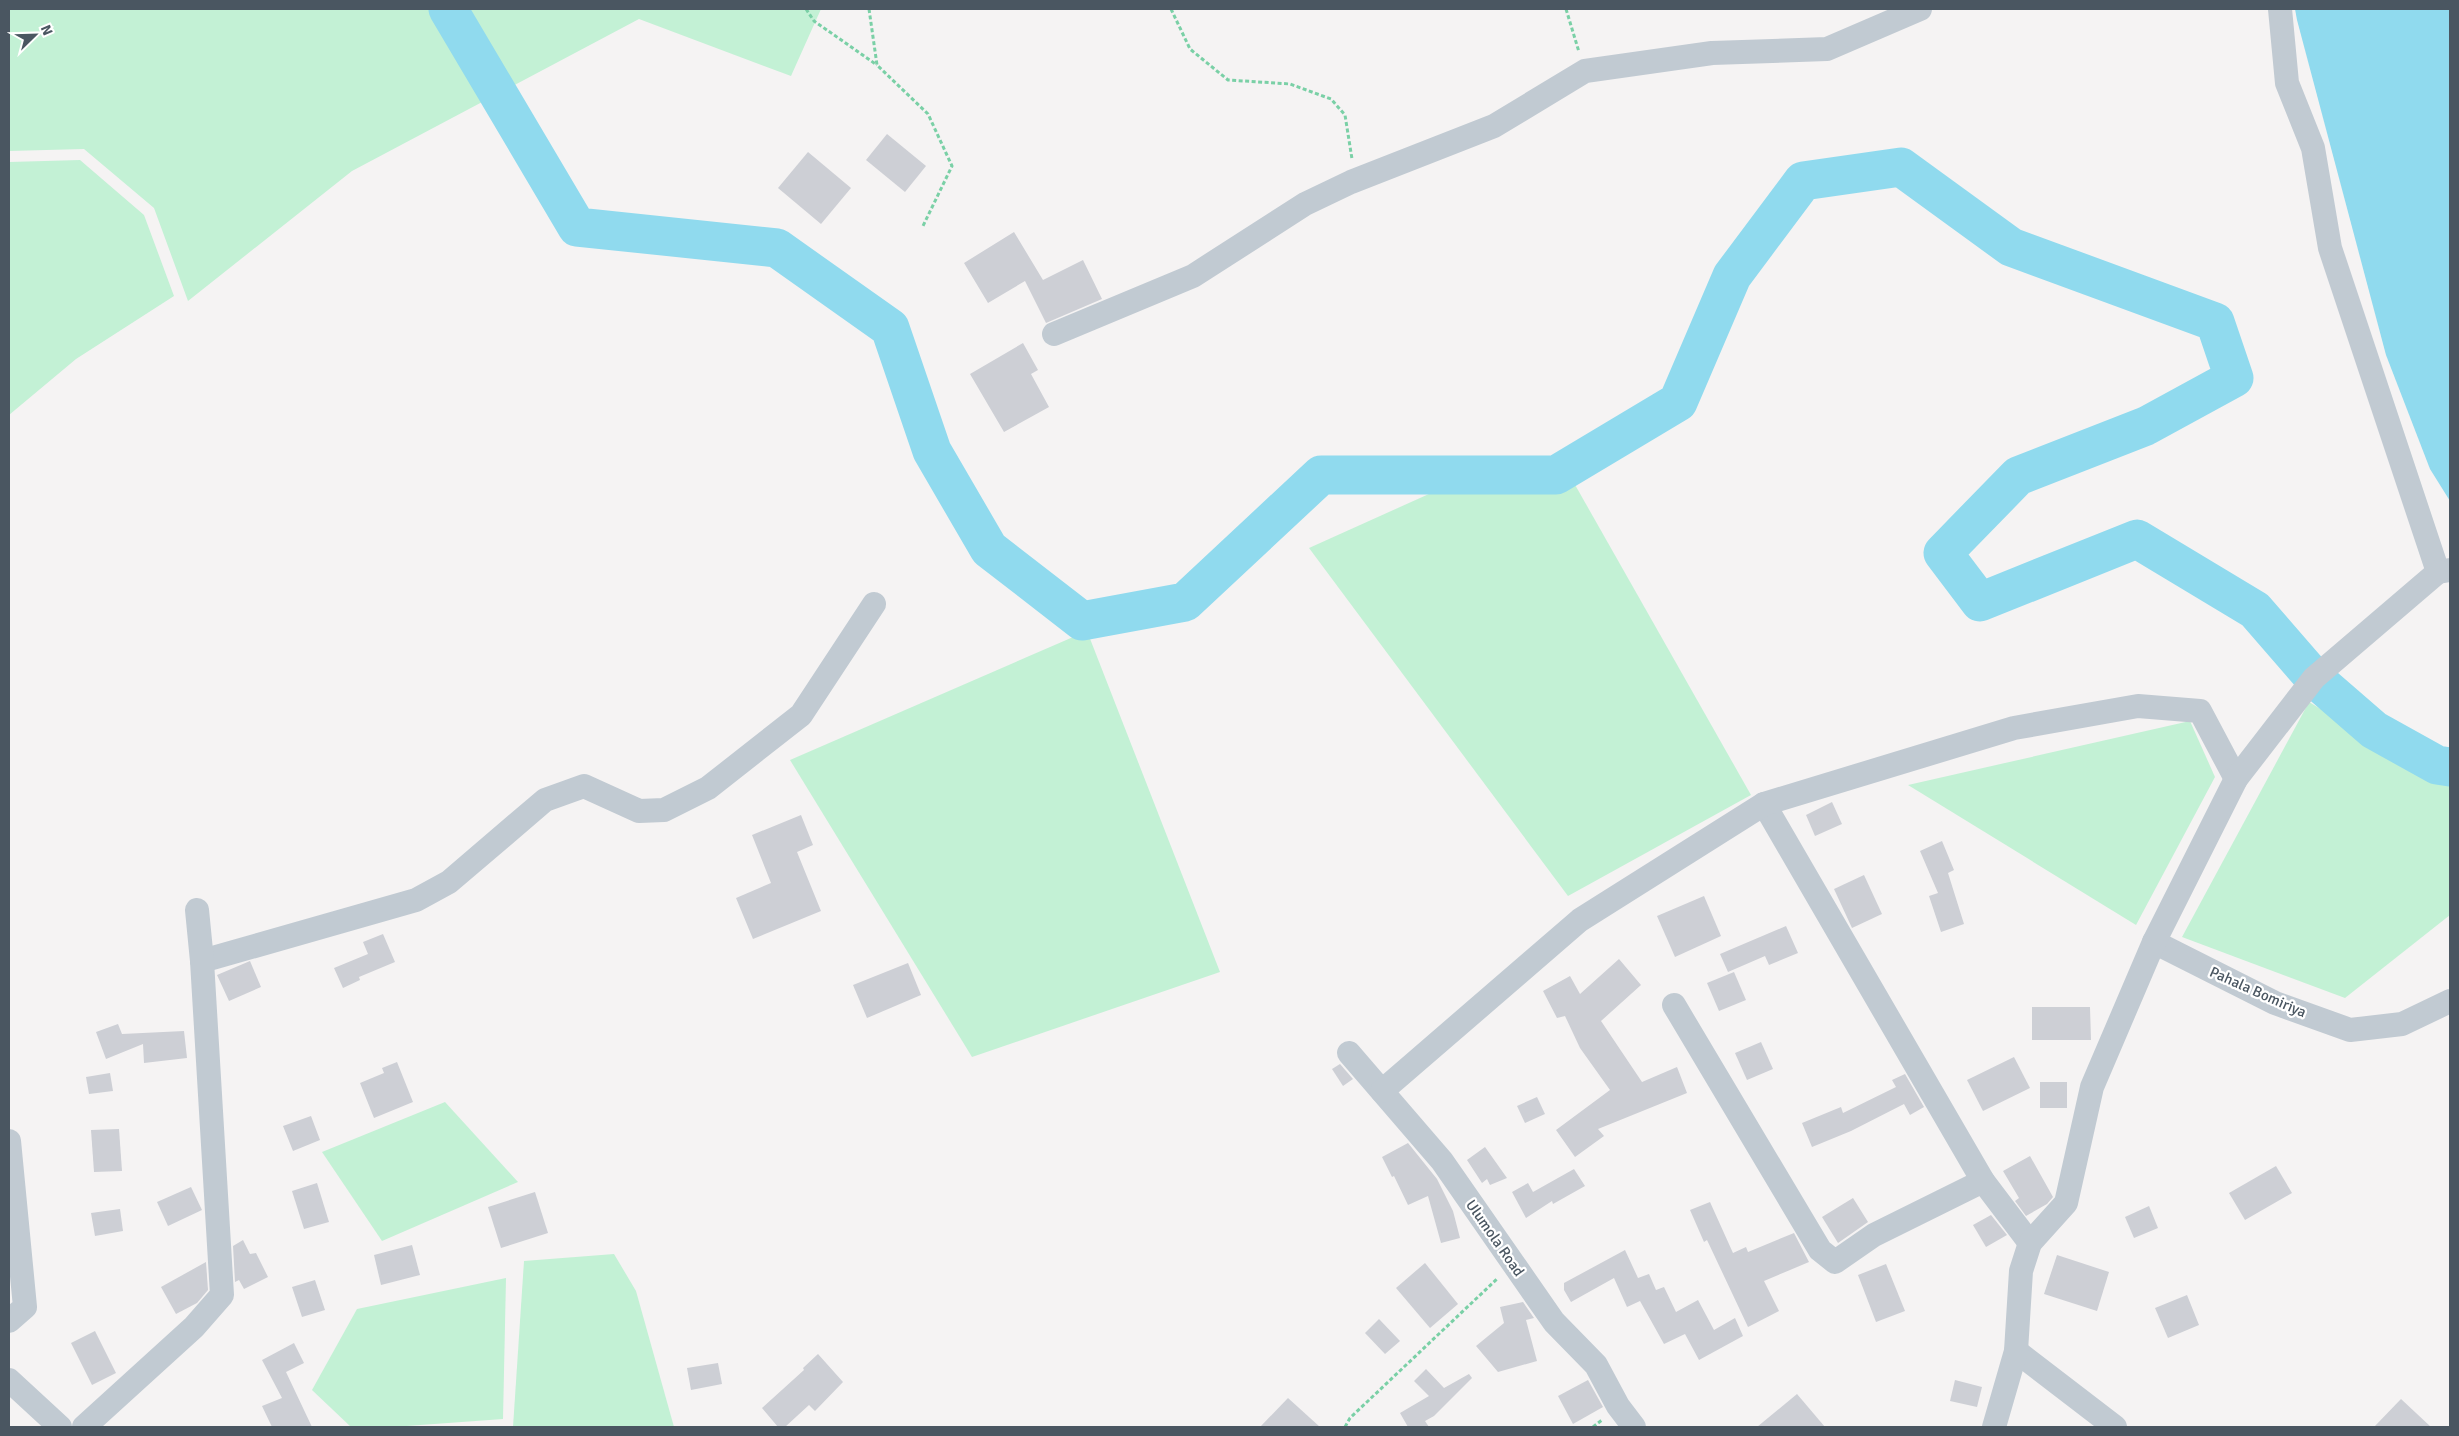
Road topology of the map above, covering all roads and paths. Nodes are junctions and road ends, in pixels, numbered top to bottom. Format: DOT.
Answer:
graph roads {
  1 [pos="806,9"];
  2 [pos="869,9"];
  3 [pos="1172,9"];
  4 [pos="1566,9"];
  5 [pos="1920,9"];
  6 [pos="2280,9"];
  7 [pos="878,66"];
  8 [pos="1585,72"];
  9 [pos="1351,182"];
  10 [pos="922,228"];
  11 [pos="1054,334"];
  12 [pos="2444,571"];
  13 [pos="874,604"];
  14 [pos="2236,779"];
  15 [pos="1764,804"];
  16 [pos="196,910"];
  17 [pos="2154,942"];
  18 [pos="202,961"];
  19 [pos="2450,1001"];
  20 [pos="1674,1005"];
  21 [pos="1349,1053"];
  22 [pos="1382,1091"];
  23 [pos="9,1141"];
  24 [pos="1983,1181"];
  25 [pos="2030,1243"];
  26 [pos="1513,1264"];
  27 [pos="9,1321"];
  28 [pos="2016,1351"];
  29 [pos="9,1380"];
  30 [pos="60,1427"];
  31 [pos="84,1427"];
  32 [pos="1345,1427"];
  33 [pos="1634,1427"];
  34 [pos="1994,1427"];
  35 [pos="2115,1427"];
  1 -- 7 [label="path"];
  2 -- 7 [label="path"];
  3 -- 9 [label="path"];
  4 -- 8 [label="path"];
  5 -- 8 [label="street"];
  6 -- 12 [label="street"];
  7 -- 10 [label="path"];
  8 -- 9 [label="street"];
  9 -- 11 [label="street"];
  12 -- 14 [label="street"];
  13 -- 18 [label="street"];
  14 -- 15 [label="street"];
  14 -- 17 [label="street"];
  15 -- 22 [label="street"];
  15 -- 24 [label="street"];
  16 -- 18 [label="street"];
  17 -- 19 [label="street, Pahala Bomiriya"];
  17 -- 25 [label="street"];
  18 -- 31 [label="street"];
  20 -- 24 [label="street"];
  21 -- 22 [label="street, Ulumola Road"];
  22 -- 26 [label="street, Ulumola Road"];
  23 -- 27 [label="street"];
  24 -- 25 [label="street"];
  25 -- 28 [label="street"];
  26 -- 32 [label="path"];
  26 -- 33 [label="street, Ulumola Road"];
  28 -- 34 [label="street"];
  28 -- 35 [label="street"];
  29 -- 30 [label="street"];
}
